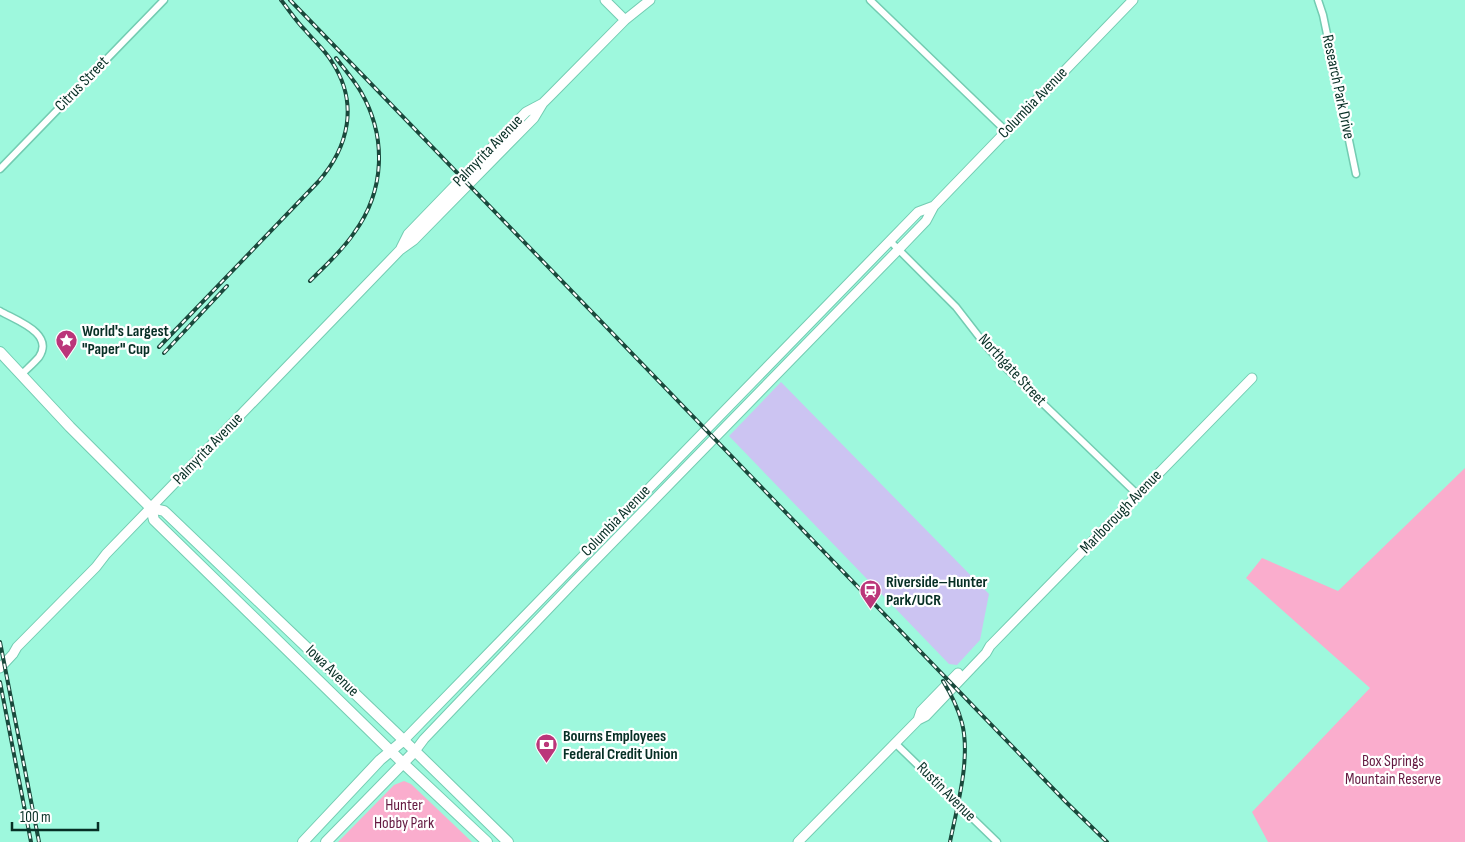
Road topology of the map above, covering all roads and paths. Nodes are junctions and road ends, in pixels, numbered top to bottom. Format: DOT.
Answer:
graph roads {
  1 [pos="164,0"];
  2 [pos="605,0"];
  3 [pos="650,0"];
  4 [pos="870,0"];
  5 [pos="1133,0"];
  6 [pos="1318,0"];
  7 [pos="625,20"];
  8 [pos="1006,131"];
  9 [pos="0,169"];
  10 [pos="1356,174"];
  11 [pos="934,206"];
  12 [pos="890,240"];
  13 [pos="899,249"];
  14 [pos="0,312"];
  15 [pos="818,315"];
  16 [pos="826,323"];
  17 [pos="0,352"];
  18 [pos="22,374"];
  19 [pos="1252,378"];
  20 [pos="1138,495"];
  21 [pos="634,503"];
  22 [pos="151,508"];
  23 [pos="642,512"];
  24 [pos="530,609"];
  25 [pos="540,619"];
  26 [pos="508,633"];
  27 [pos="517,643"];
  28 [pos="17,648"];
  29 [pos="0,660"];
  30 [pos="0,668"];
  31 [pos="404,740"];
  32 [pos="895,743"];
  33 [pos="391,750"];
  34 [pos="416,751"];
  35 [pos="404,764"];
  36 [pos="303,842"];
  37 [pos="326,842"];
  38 [pos="487,842"];
  39 [pos="508,842"];
  40 [pos="798,842"];
  41 [pos="997,842"];
  1 -- 9 [label="street, Citrus Street"];
  2 -- 7 [label="street"];
  3 -- 7 [label="street, Palmyrita Avenue"];
  4 -- 8 [label="street"];
  5 -- 8 [label="street, Columbia Avenue"];
  6 -- 10 [label="street, Research Park Drive"];
  7 -- 22 [label="street, Palmyrita Avenue"];
  8 -- 11 [label="street, Columbia Avenue"];
  11 -- 12 [label="street, Columbia Avenue"];
  11 -- 13 [label="street, Columbia Avenue"];
  12 -- 13 [label="street, Northgate Street"];
  12 -- 15 [label="street, Columbia Avenue"];
  13 -- 16 [label="street, Columbia Avenue"];
  13 -- 20 [label="street, Northgate Street"];
  14 -- 18 [label="street"];
  15 -- 16 [label="street"];
  15 -- 21 [label="street, Columbia Avenue"];
  16 -- 23 [label="street, Columbia Avenue"];
  17 -- 18 [label="main road, Iowa Avenue"];
  18 -- 22 [label="main road, Iowa Avenue"];
  19 -- 20 [label="street, Marlborough Avenue"];
  20 -- 32 [label="street, Marlborough Avenue"];
  21 -- 23 [label="street"];
  21 -- 24 [label="street, Columbia Avenue"];
  22 -- 28 [label="street, Palmyrita Avenue"];
  22 -- 31 [label="main road, Iowa Avenue"];
  22 -- 33 [label="main road, Iowa Avenue"];
  23 -- 25 [label="street, Columbia Avenue"];
  24 -- 25 [label="street"];
  24 -- 26 [label="street, Columbia Avenue"];
  25 -- 27 [label="street, Columbia Avenue"];
  26 -- 27 [label="street"];
  26 -- 31 [label="street, Columbia Avenue"];
  27 -- 34 [label="street, Columbia Avenue"];
  28 -- 29 [label="street, Palmyrita Avenue"];
  28 -- 30 [label="street, Palmyrita Avenue"];
  31 -- 33 [label="main road, Columbia Avenue"];
  31 -- 34 [label="main road, Iowa Avenue"];
  32 -- 40 [label="street, Marlborough Avenue"];
  32 -- 41 [label="street, Rustin Avenue"];
  33 -- 35 [label="main road, Iowa Avenue"];
  33 -- 36 [label="main road, Columbia Avenue"];
  34 -- 35 [label="main road, Columbia Avenue"];
  34 -- 39 [label="main road, Iowa Avenue"];
  35 -- 37 [label="main road, Columbia Avenue"];
  35 -- 38 [label="main road, Iowa Avenue"];
}
